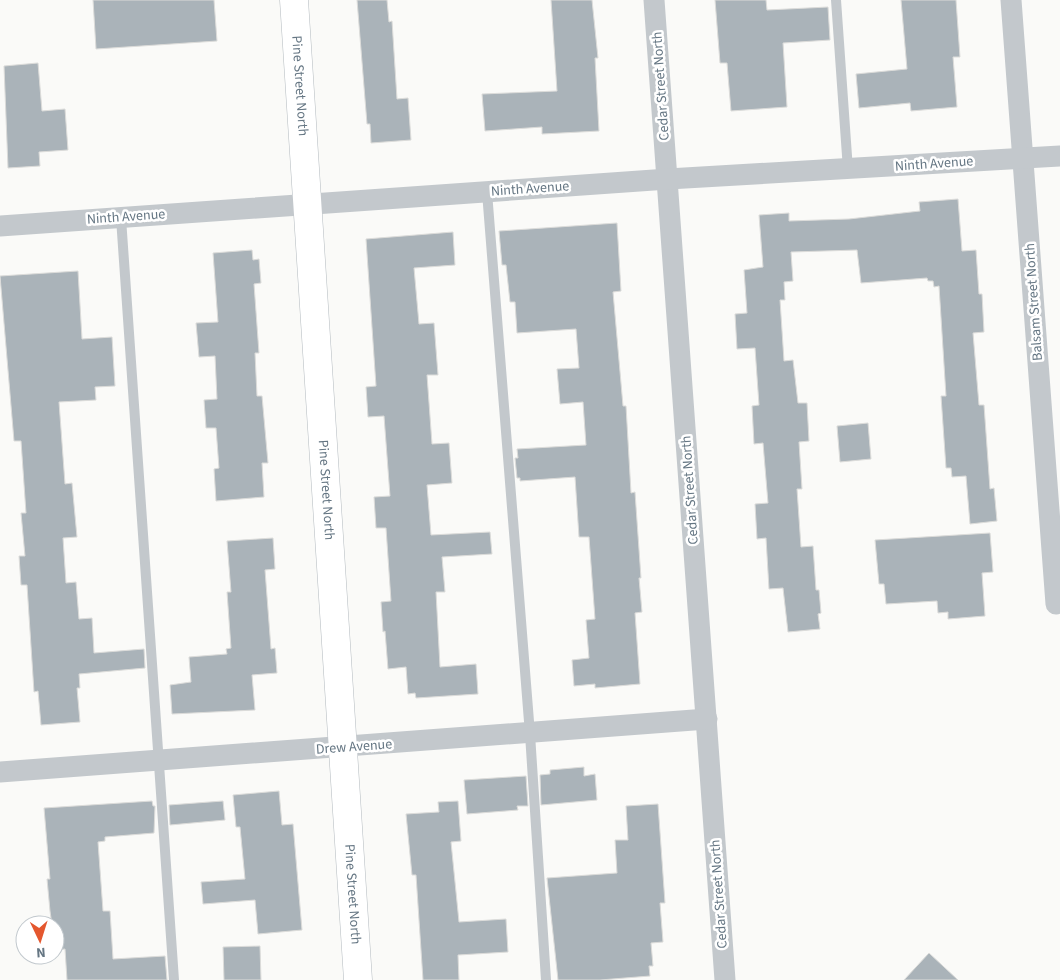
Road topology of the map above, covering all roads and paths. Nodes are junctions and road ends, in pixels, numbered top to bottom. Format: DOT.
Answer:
graph roads {
  1 [pos="294,0"];
  2 [pos="654,0"];
  3 [pos="836,0"];
  4 [pos="1011,0"];
  5 [pos="1060,156"];
  6 [pos="1023,158"];
  7 [pos="848,170"];
  8 [pos="668,179"];
  9 [pos="487,192"];
  10 [pos="308,205"];
  11 [pos="121,218"];
  12 [pos="0,226"];
  13 [pos="1056,604"];
  14 [pos="707,719"];
  15 [pos="530,734"];
  16 [pos="344,748"];
  17 [pos="160,761"];
  18 [pos="0,772"];
  19 [pos="174,980"];
  20 [pos="358,980"];
  21 [pos="546,980"];
  22 [pos="725,980"];
  1 -- 10 [label="street, Pine Street North"];
  2 -- 8 [label="street, Cedar Street North"];
  3 -- 7 [label="lane"];
  4 -- 6 [label="street, Balsam Street North"];
  5 -- 6 [label="street, Ninth Avenue"];
  6 -- 7 [label="street, Ninth Avenue"];
  6 -- 13 [label="street, Balsam Street North"];
  7 -- 8 [label="street, Ninth Avenue"];
  8 -- 9 [label="street, Ninth Avenue"];
  8 -- 14 [label="street, Cedar Street North"];
  9 -- 10 [label="street, Ninth Avenue"];
  9 -- 15 [label="lane"];
  10 -- 11 [label="street, Ninth Avenue"];
  10 -- 16 [label="street, Pine Street North"];
  11 -- 12 [label="street, Ninth Avenue"];
  11 -- 17 [label="lane"];
  14 -- 15 [label="street, Drew Avenue"];
  14 -- 22 [label="street, Cedar Street North"];
  15 -- 16 [label="street, Drew Avenue"];
  15 -- 21 [label="lane"];
  16 -- 17 [label="street, Drew Avenue"];
  16 -- 20 [label="street, Pine Street North"];
  17 -- 18 [label="street, Drew Avenue"];
  17 -- 19 [label="lane"];
}
